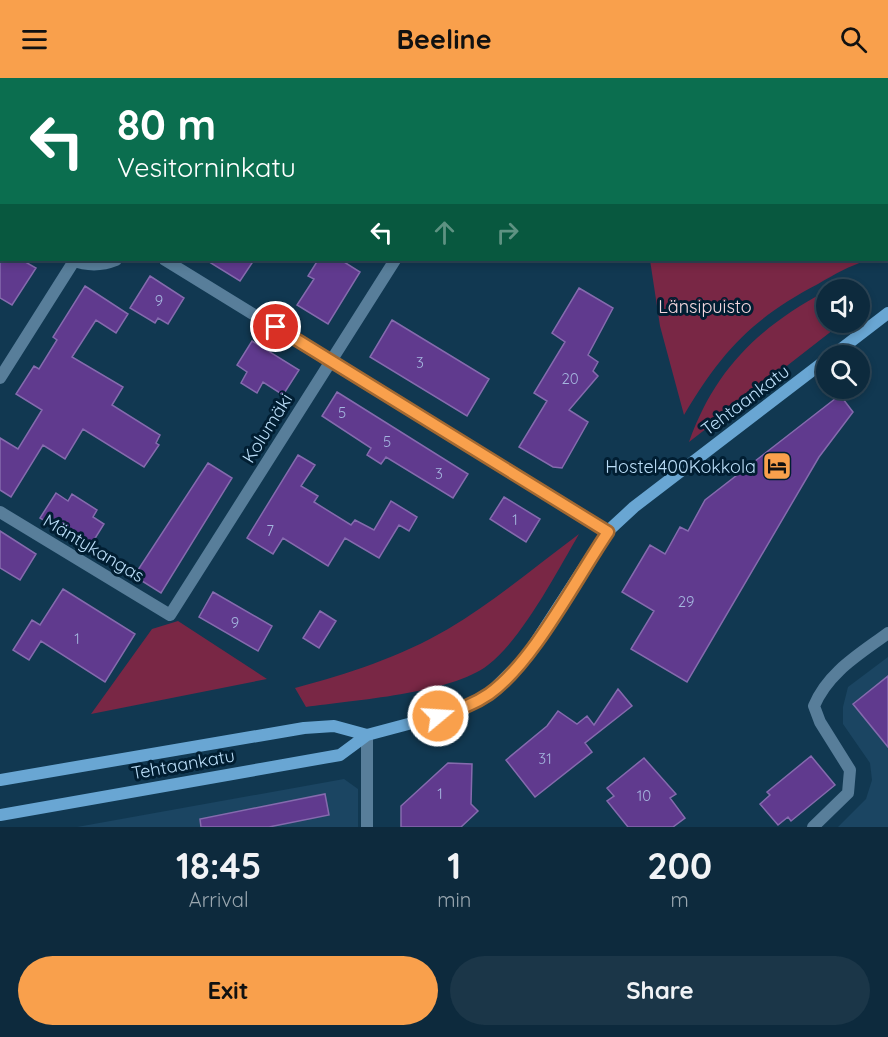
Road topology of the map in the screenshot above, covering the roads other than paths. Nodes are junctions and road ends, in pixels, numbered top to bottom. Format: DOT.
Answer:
graph roads {
  1 [pos="72,261"];
  2 [pos="79,261"];
  3 [pos="113,261"];
  4 [pos="167,261"];
  5 [pos="394,261"];
  6 [pos="888,313"];
  7 [pos="846,345"];
  8 [pos="331,361"];
  9 [pos="816,368"];
  10 [pos="0,378"];
  11 [pos="0,512"];
  12 [pos="608,532"];
  13 [pos="170,615"];
  14 [pos="888,633"];
  15 [pos="367,735"];
  16 [pos="0,780"];
  17 [pos="0,814"];
  18 [pos="367,827"];
  19 [pos="813,827"];
  1 -- 10 [label="street"];
  2 -- 3 [label="street"];
  4 -- 8 [label="street"];
  5 -- 8 [label="street, Kolumäki"];
  6 -- 7 [label="main road"];
  8 -- 12 [label="street"];
  8 -- 13 [label="street, Kolumäki"];
  9 -- 12 [label="main road, Tehtaankatu"];
  11 -- 13 [label="street, Mäntykangas"];
  12 -- 15 [label="main road, Tehtaankatu"];
  14 -- 19 [label="street"];
  15 -- 16 [label="main road, Tehtaankatu"];
  15 -- 17 [label="main road, Tehtaankatu"];
  15 -- 18 [label="street"];
}
